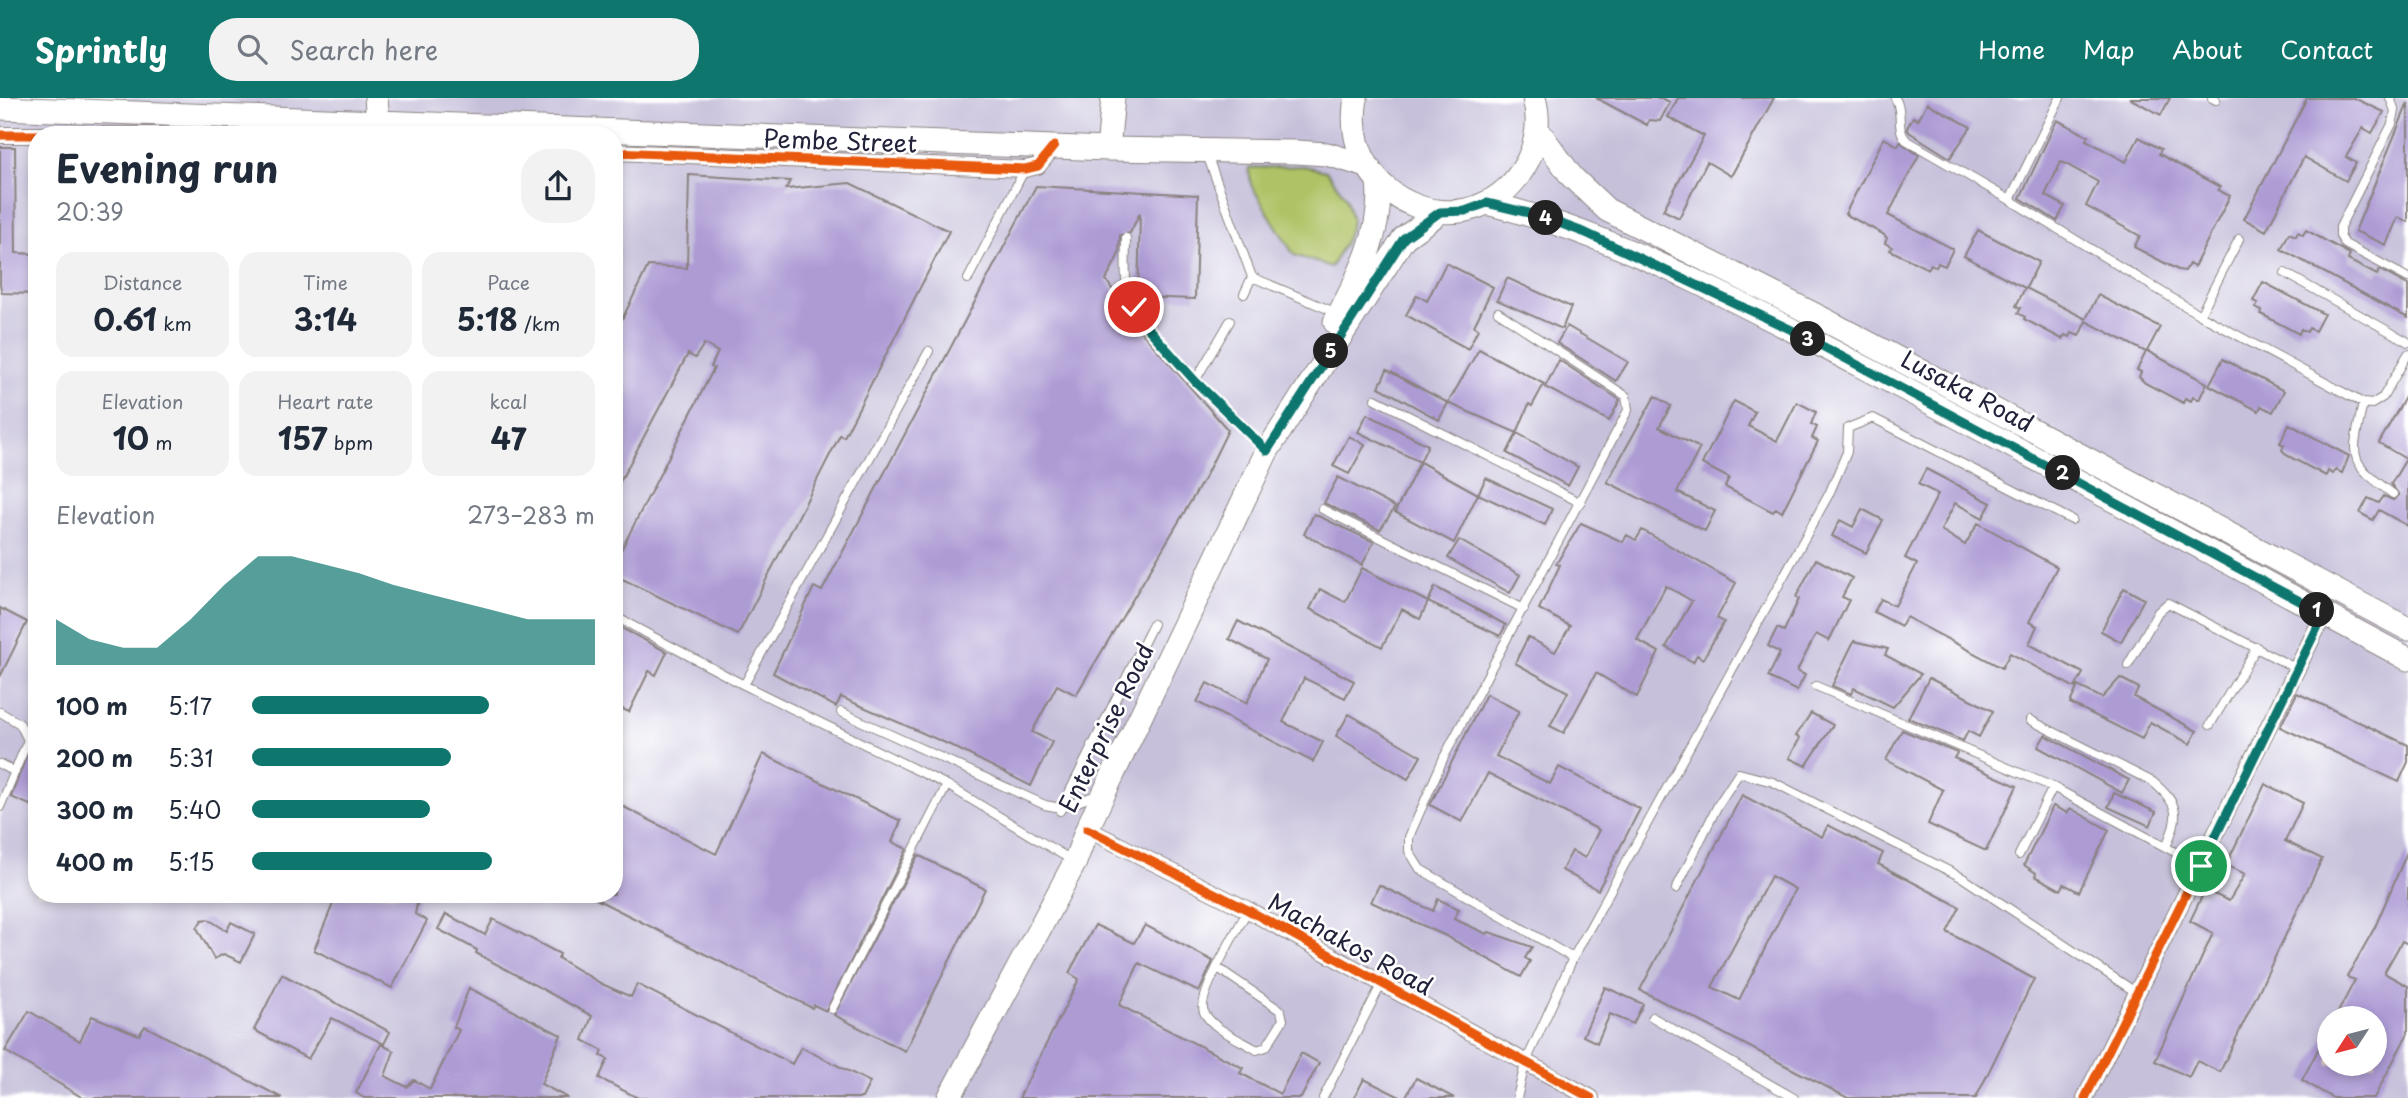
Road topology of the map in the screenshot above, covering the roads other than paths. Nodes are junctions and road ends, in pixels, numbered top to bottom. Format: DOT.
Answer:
graph roads {
  1 [pos="1113,98"];
  2 [pos="1356,98"];
  3 [pos="1534,98"];
  4 [pos="1895,98"];
  5 [pos="2060,98"];
  6 [pos="2390,98"];
  7 [pos="0,108"];
  8 [pos="377,109"];
  9 [pos="522,126"];
  10 [pos="1538,129"];
  11 [pos="623,133"];
  12 [pos="0,135"];
  13 [pos="28,135"];
  14 [pos="1054,146"];
  15 [pos="1108,149"];
  16 [pos="1205,149"];
  17 [pos="623,152"];
  18 [pos="1025,169"];
  19 [pos="1372,174"];
  20 [pos="2010,200"];
  21 [pos="1487,203"];
  22 [pos="1440,212"];
  23 [pos="1126,238"];
  24 [pos="2239,239"];
  25 [pos="2285,273"];
  26 [pos="1252,277"];
  27 [pos="2408,278"];
  28 [pos="968,279"];
  29 [pos="1244,294"];
  30 [pos="1498,312"];
  31 [pos="2200,315"];
  32 [pos="1346,316"];
  33 [pos="1230,321"];
  34 [pos="2408,342"];
  35 [pos="929,352"];
  36 [pos="2408,354"];
  37 [pos="1195,381"];
  38 [pos="1375,399"];
  39 [pos="2364,403"];
  40 [pos="1267,451"];
  41 [pos="2393,494"];
  42 [pos="1581,503"];
  43 [pos="1322,509"];
  44 [pos="2072,520"];
  45 [pos="1524,609"];
  46 [pos="2324,614"];
  47 [pos="623,622"];
  48 [pos="1153,624"];
  49 [pos="2408,629"];
  50 [pos="2256,647"];
  51 [pos="2408,659"];
  52 [pos="2128,666"];
  53 [pos="2297,668"];
  54 [pos="744,685"];
  55 [pos="1816,685"];
  56 [pos="0,712"];
  57 [pos="841,712"];
  58 [pos="2030,720"];
  59 [pos="2210,725"];
  60 [pos="28,738"];
  61 [pos="28,742"];
  62 [pos="1091,745"];
  63 [pos="1124,757"];
  64 [pos="0,764"];
  65 [pos="15,772"];
  66 [pos="947,785"];
  67 [pos="2053,787"];
  68 [pos="1107,791"];
  69 [pos="0,807"];
  70 [pos="1061,810"];
  71 [pos="1087,829"];
  72 [pos="2166,847"];
  73 [pos="2019,855"];
  74 [pos="1075,862"];
  75 [pos="2201,866"];
  76 [pos="1676,889"];
  77 [pos="1248,909"];
  78 [pos="1573,958"];
  79 [pos="1218,968"];
  80 [pos="1381,985"];
  81 [pos="2137,993"];
  82 [pos="832,1009"];
  83 [pos="1652,1017"];
  84 [pos="1525,1064"];
  85 [pos="949,1098"];
  86 [pos="1323,1098"];
  87 [pos="1517,1098"];
  88 [pos="1591,1098"];
  89 [pos="1794,1098"];
  90 [pos="2085,1098"];
  1 -- 15 [label="main road"];
  2 -- 19 [label="main road"];
  3 -- 10 [label="main road"];
  4 -- 20 [label="lane"];
  5 -- 20 [label="lane"];
  6 -- 27 [label="lane"];
  7 -- 8 [label="main road"];
  8 -- 9 [label="main road"];
  10 -- 21 [label="main road"];
  10 -- 49 [label="main road, Lusaka Road"];
  11 -- 14 [label="main road"];
  12 -- 13 [label="street"];
  14 -- 15 [label="main road"];
  14 -- 18 [label="street"];
  15 -- 16 [label="main road"];
  16 -- 19 [label="main road"];
  16 -- 26 [label="lane"];
  17 -- 18 [label="street, Pembe Street"];
  18 -- 28 [label="lane"];
  19 -- 22 [label="main road"];
  19 -- 32 [label="main road, Enterprise Road"];
  20 -- 31 [label="lane"];
  21 -- 22 [label="main road"];
  21 -- 46 [label="main road, Lusaka Road"];
  22 -- 32 [label="main road, Enterprise Road"];
  23 -- 37 [label="lane"];
  24 -- 31 [label="lane"];
  25 -- 34 [label="lane"];
  26 -- 29 [label="lane"];
  26 -- 32 [label="lane"];
  30 -- 42 [label="lane"];
  31 -- 39 [label="lane"];
  32 -- 40 [label="main road, Enterprise Road"];
  33 -- 37 [label="lane"];
  35 -- 54 [label="lane"];
  36 -- 39 [label="lane"];
  37 -- 40 [label="lane"];
  38 -- 42 [label="lane"];
  39 -- 41 [label="lane"];
  40 -- 63 [label="main road, Enterprise Road"];
  42 -- 45 [label="lane"];
  43 -- 45 [label="lane"];
  44 -- 78 [label="lane"];
  45 -- 78 [label="lane"];
  46 -- 51 [label="main road, Lusaka Road"];
  46 -- 53 [label="street"];
  47 -- 54 [label="lane"];
  48 -- 62 [label="lane"];
  50 -- 52 [label="lane"];
  50 -- 53 [label="lane"];
  50 -- 59 [label="lane"];
  53 -- 75 [label="street"];
  54 -- 66 [label="lane"];
  55 -- 67 [label="lane"];
  56 -- 60 [label="lane"];
  57 -- 70 [label="lane"];
  58 -- 72 [label="lane"];
  61 -- 65 [label="lane"];
  62 -- 63 [label="lane"];
  62 -- 70 [label="lane"];
  63 -- 68 [label="main road, Enterprise Road"];
  64 -- 65 [label="lane"];
  65 -- 69 [label="lane"];
  66 -- 74 [label="lane"];
  66 -- 82 [label="lane"];
  67 -- 72 [label="lane"];
  67 -- 73 [label="lane"];
  68 -- 70 [label="lane"];
  68 -- 71 [label="main road, Enterprise Road"];
  71 -- 74 [label="main road, Enterprise Road"];
  71 -- 77 [label="street, Machakos Road"];
  72 -- 75 [label="lane"];
  74 -- 85 [label="main road, Enterprise Road"];
  75 -- 81 [label="street"];
  76 -- 81 [label="lane"];
  77 -- 79 [label="lane"];
  77 -- 80 [label="street, Machakos Road"];
  78 -- 84 [label="lane"];
  79 -- 79 [label="lane"];
  80 -- 84 [label="street, Machakos Road"];
  80 -- 86 [label="lane"];
  81 -- 90 [label="street"];
  83 -- 89 [label="lane"];
  84 -- 87 [label="lane"];
  84 -- 88 [label="street, Machakos Road"];
}
